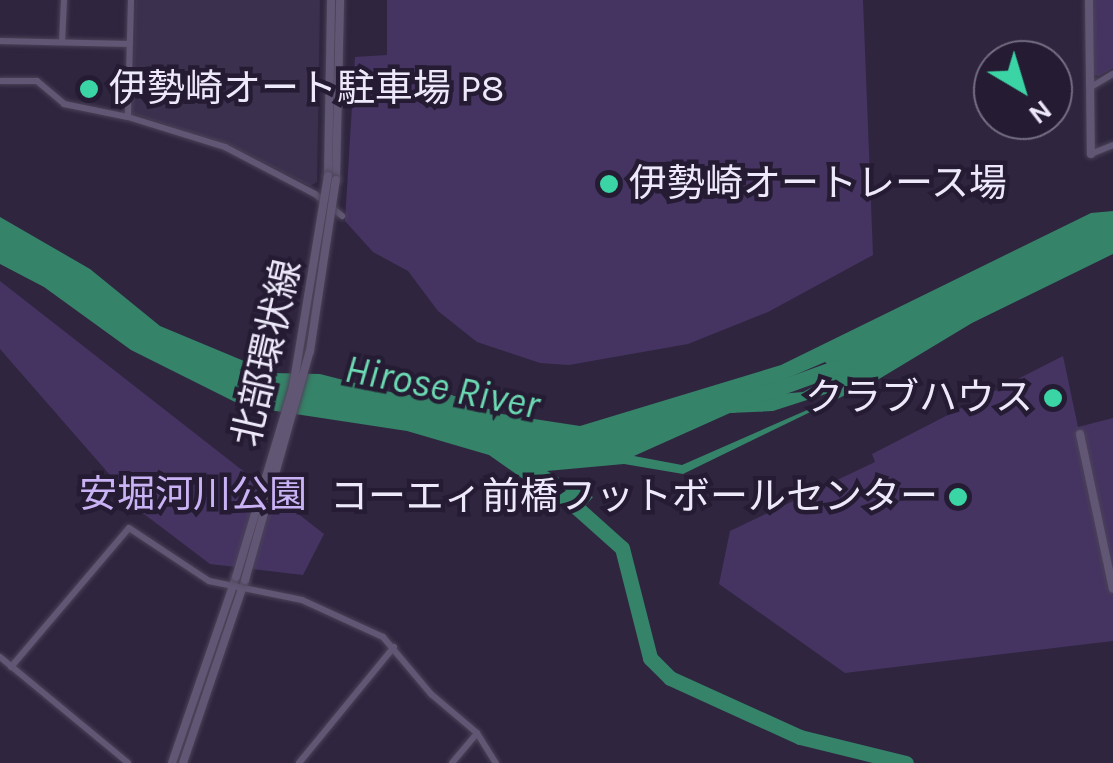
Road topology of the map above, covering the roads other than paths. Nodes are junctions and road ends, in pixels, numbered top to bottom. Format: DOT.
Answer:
graph roads {
  1 [pos="64,0"];
  2 [pos="131,0"];
  3 [pos="331,0"];
  4 [pos="340,0"];
  5 [pos="1089,0"];
  6 [pos="0,42"];
  7 [pos="62,42"];
  8 [pos="130,44"];
  9 [pos="1113,74"];
  10 [pos="0,81"];
  11 [pos="1091,88"];
  12 [pos="128,117"];
  13 [pos="1113,145"];
  14 [pos="1091,154"];
  15 [pos="332,178"];
  16 [pos="342,216"];
  17 [pos="1080,434"];
  18 [pos="239,583"];
  19 [pos="1113,589"];
  20 [pos="394,647"];
  21 [pos="0,658"];
  22 [pos="11,666"];
  23 [pos="477,733"];
  24 [pos="128,763"];
  25 [pos="172,763"];
  26 [pos="183,763"];
  27 [pos="298,763"];
  28 [pos="452,763"];
  29 [pos="496,763"];
  1 -- 7 [label="street"];
  2 -- 8 [label="street"];
  3 -- 15 [label="street, 北部環状線"];
  4 -- 15 [label="street, 北部環状線"];
  5 -- 11 [label="street"];
  6 -- 7 [label="street"];
  7 -- 8 [label="street"];
  8 -- 12 [label="street"];
  9 -- 11 [label="street"];
  10 -- 12 [label="street"];
  11 -- 14 [label="street"];
  12 -- 16 [label="street"];
  13 -- 14 [label="street"];
  15 -- 18 [label="street, 北部環状線, bridge"];
  17 -- 19 [label="street"];
  18 -- 20 [label="street"];
  18 -- 22 [label="street"];
  18 -- 25 [label="street, 北部環状線"];
  18 -- 26 [label="street, 北部環状線"];
  20 -- 23 [label="street"];
  20 -- 27 [label="street"];
  21 -- 22 [label="street"];
  22 -- 24 [label="street"];
  23 -- 28 [label="street"];
  23 -- 29 [label="street"];
}
